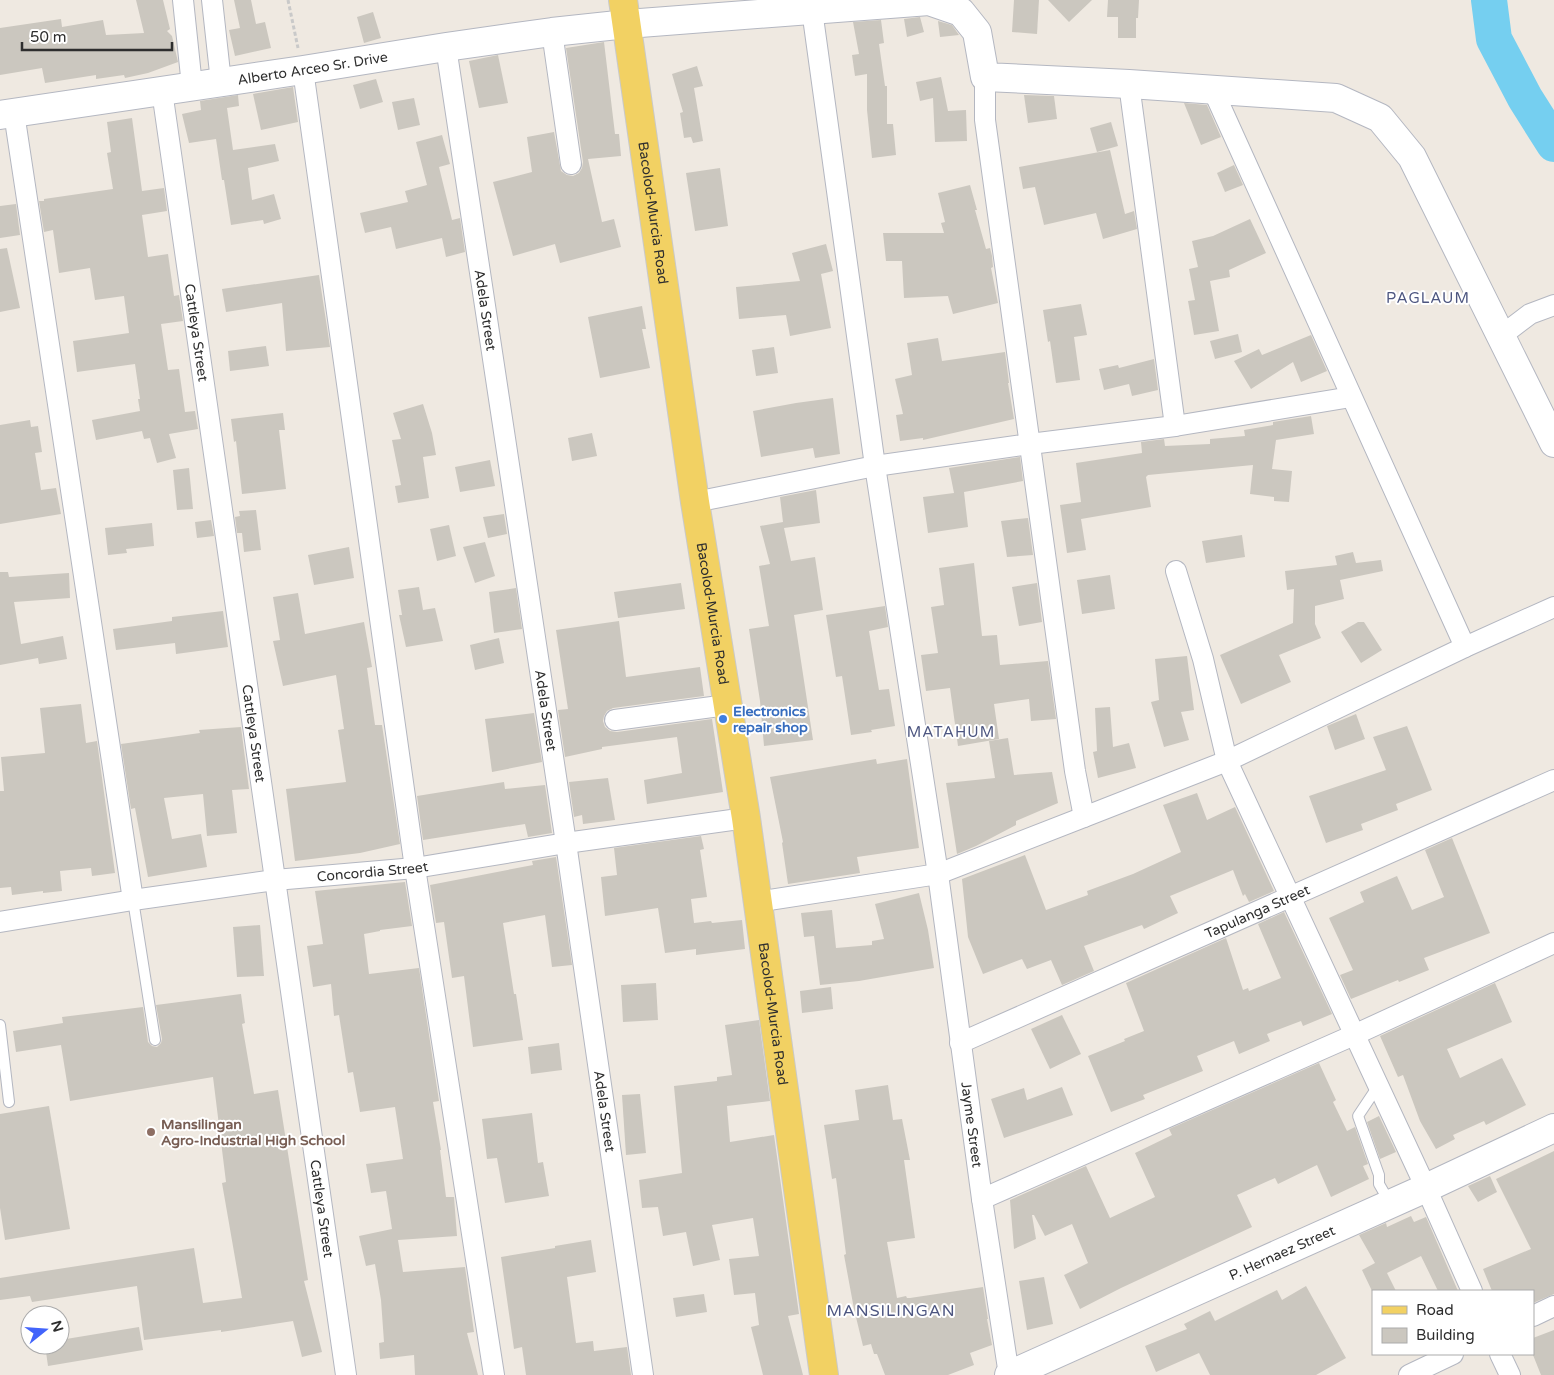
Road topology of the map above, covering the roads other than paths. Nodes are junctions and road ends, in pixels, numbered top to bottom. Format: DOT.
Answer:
graph roads {
  1 [pos="183,0"];
  2 [pos="212,0"];
  3 [pos="812,5"];
  4 [pos="625,12"];
  5 [pos="552,32"];
  6 [pos="446,46"];
  7 [pos="303,70"];
  8 [pos="985,78"];
  9 [pos="221,82"];
  10 [pos="1129,84"];
  11 [pos="192,86"];
  12 [pos="1213,90"];
  13 [pos="162,91"];
  14 [pos="7,114"];
  15 [pos="571,164"];
  16 [pos="1554,305"];
  17 [pos="1502,336"];
  18 [pos="1351,397"];
  19 [pos="1176,426"];
  20 [pos="1554,443"];
  21 [pos="1030,444"];
  22 [pos="875,466"];
  23 [pos="695,502"];
  24 [pos="1176,571"];
  25 [pos="1554,607"];
  26 [pos="1465,647"];
  27 [pos="728,705"];
  28 [pos="615,720"];
  29 [pos="1227,761"];
  30 [pos="1554,780"];
  31 [pos="1084,817"];
  32 [pos="746,818"];
  33 [pos="566,843"];
  34 [pos="415,868"];
  35 [pos="938,874"];
  36 [pos="276,880"];
  37 [pos="1290,896"];
  38 [pos="133,900"];
  39 [pos="757,902"];
  40 [pos="0,922"];
  41 [pos="1554,943"];
  42 [pos="0,1025"];
  43 [pos="1354,1035"];
  44 [pos="155,1040"];
  45 [pos="960,1043"];
  46 [pos="1378,1086"];
  47 [pos="9,1102"];
  48 [pos="1554,1128"];
  49 [pos="1426,1188"];
  50 [pos="982,1199"];
  51 [pos="1390,1204"];
  52 [pos="1472,1290"];
  53 [pos="1554,1306"];
  54 [pos="1534,1316"];
  55 [pos="1451,1355"];
  56 [pos="1500,1355"];
  57 [pos="346,1375"];
  58 [pos="494,1375"];
  59 [pos="643,1375"];
  60 [pos="824,1375"];
  61 [pos="1009,1375"];
  62 [pos="1408,1375"];
  63 [pos="1510,1375"];
  1 -- 11 [label="street"];
  2 -- 9 [label="street"];
  3 -- 4 [label="street, Alberto Arceo Sr. Drive"];
  3 -- 8 [label="street, Alberto Arceo Sr. Drive"];
  3 -- 22 [label="street, Jayme Street"];
  4 -- 5 [label="street, Alberto Arceo Sr. Drive"];
  4 -- 23 [label="main road, Bacolod-Murcia Road"];
  5 -- 6 [label="street, Alberto Arceo Sr. Drive"];
  5 -- 15 [label="street"];
  6 -- 7 [label="street, Alberto Arceo Sr. Drive"];
  6 -- 33 [label="street, Adela Street"];
  7 -- 9 [label="street, Alberto Arceo Sr. Drive"];
  7 -- 34 [label="street"];
  8 -- 10 [label="street"];
  8 -- 21 [label="street"];
  9 -- 11 [label="street, Alberto Arceo Sr. Drive"];
  10 -- 12 [label="street"];
  10 -- 19 [label="street"];
  11 -- 13 [label="street, Alberto Arceo Sr. Drive"];
  12 -- 17 [label="street"];
  12 -- 18 [label="street"];
  13 -- 14 [label="street, Alberto Arceo Sr. Drive"];
  13 -- 36 [label="street, Cattleya Street"];
  14 -- 38 [label="street"];
  16 -- 17 [label="street"];
  17 -- 20 [label="street"];
  18 -- 19 [label="street"];
  18 -- 26 [label="street"];
  19 -- 21 [label="street"];
  21 -- 22 [label="street"];
  21 -- 31 [label="street"];
  22 -- 23 [label="street"];
  22 -- 35 [label="street, Jayme Street"];
  23 -- 27 [label="main road, Bacolod-Murcia Road"];
  24 -- 29 [label="street"];
  25 -- 26 [label="street"];
  26 -- 29 [label="street"];
  27 -- 28 [label="street"];
  27 -- 32 [label="main road, Bacolod-Murcia Road"];
  29 -- 31 [label="street"];
  29 -- 37 [label="street"];
  30 -- 37 [label="street, Tapulanga Street"];
  31 -- 35 [label="street"];
  32 -- 33 [label="street, Concordia Street"];
  32 -- 39 [label="main road, Bacolod-Murcia Road"];
  33 -- 34 [label="street, Concordia Street"];
  33 -- 59 [label="street, Adela Street"];
  34 -- 36 [label="street, Concordia Street"];
  34 -- 58 [label="street"];
  35 -- 39 [label="street"];
  35 -- 45 [label="street, Jayme Street"];
  36 -- 38 [label="street, Concordia Street"];
  36 -- 57 [label="street, Cattleya Street"];
  37 -- 43 [label="street"];
  37 -- 45 [label="street, Tapulanga Street"];
  38 -- 40 [label="street, Concordia Street"];
  38 -- 44 [label="lane"];
  39 -- 60 [label="main road, Bacolod-Murcia Road"];
  41 -- 43 [label="street"];
  42 -- 47 [label="lane"];
  43 -- 46 [label="street"];
  43 -- 50 [label="street"];
  45 -- 50 [label="street, Jayme Street"];
  46 -- 49 [label="street"];
  46 -- 51 [label="lane"];
  48 -- 49 [label="street, P. Hernaez Street"];
  49 -- 51 [label="street, P. Hernaez Street"];
  49 -- 52 [label="street"];
  50 -- 61 [label="street, Jayme Street"];
  51 -- 61 [label="street, P. Hernaez Street"];
  53 -- 54 [label="street"];
  55 -- 62 [label="street"];
  56 -- 63 [label="street"];
}
